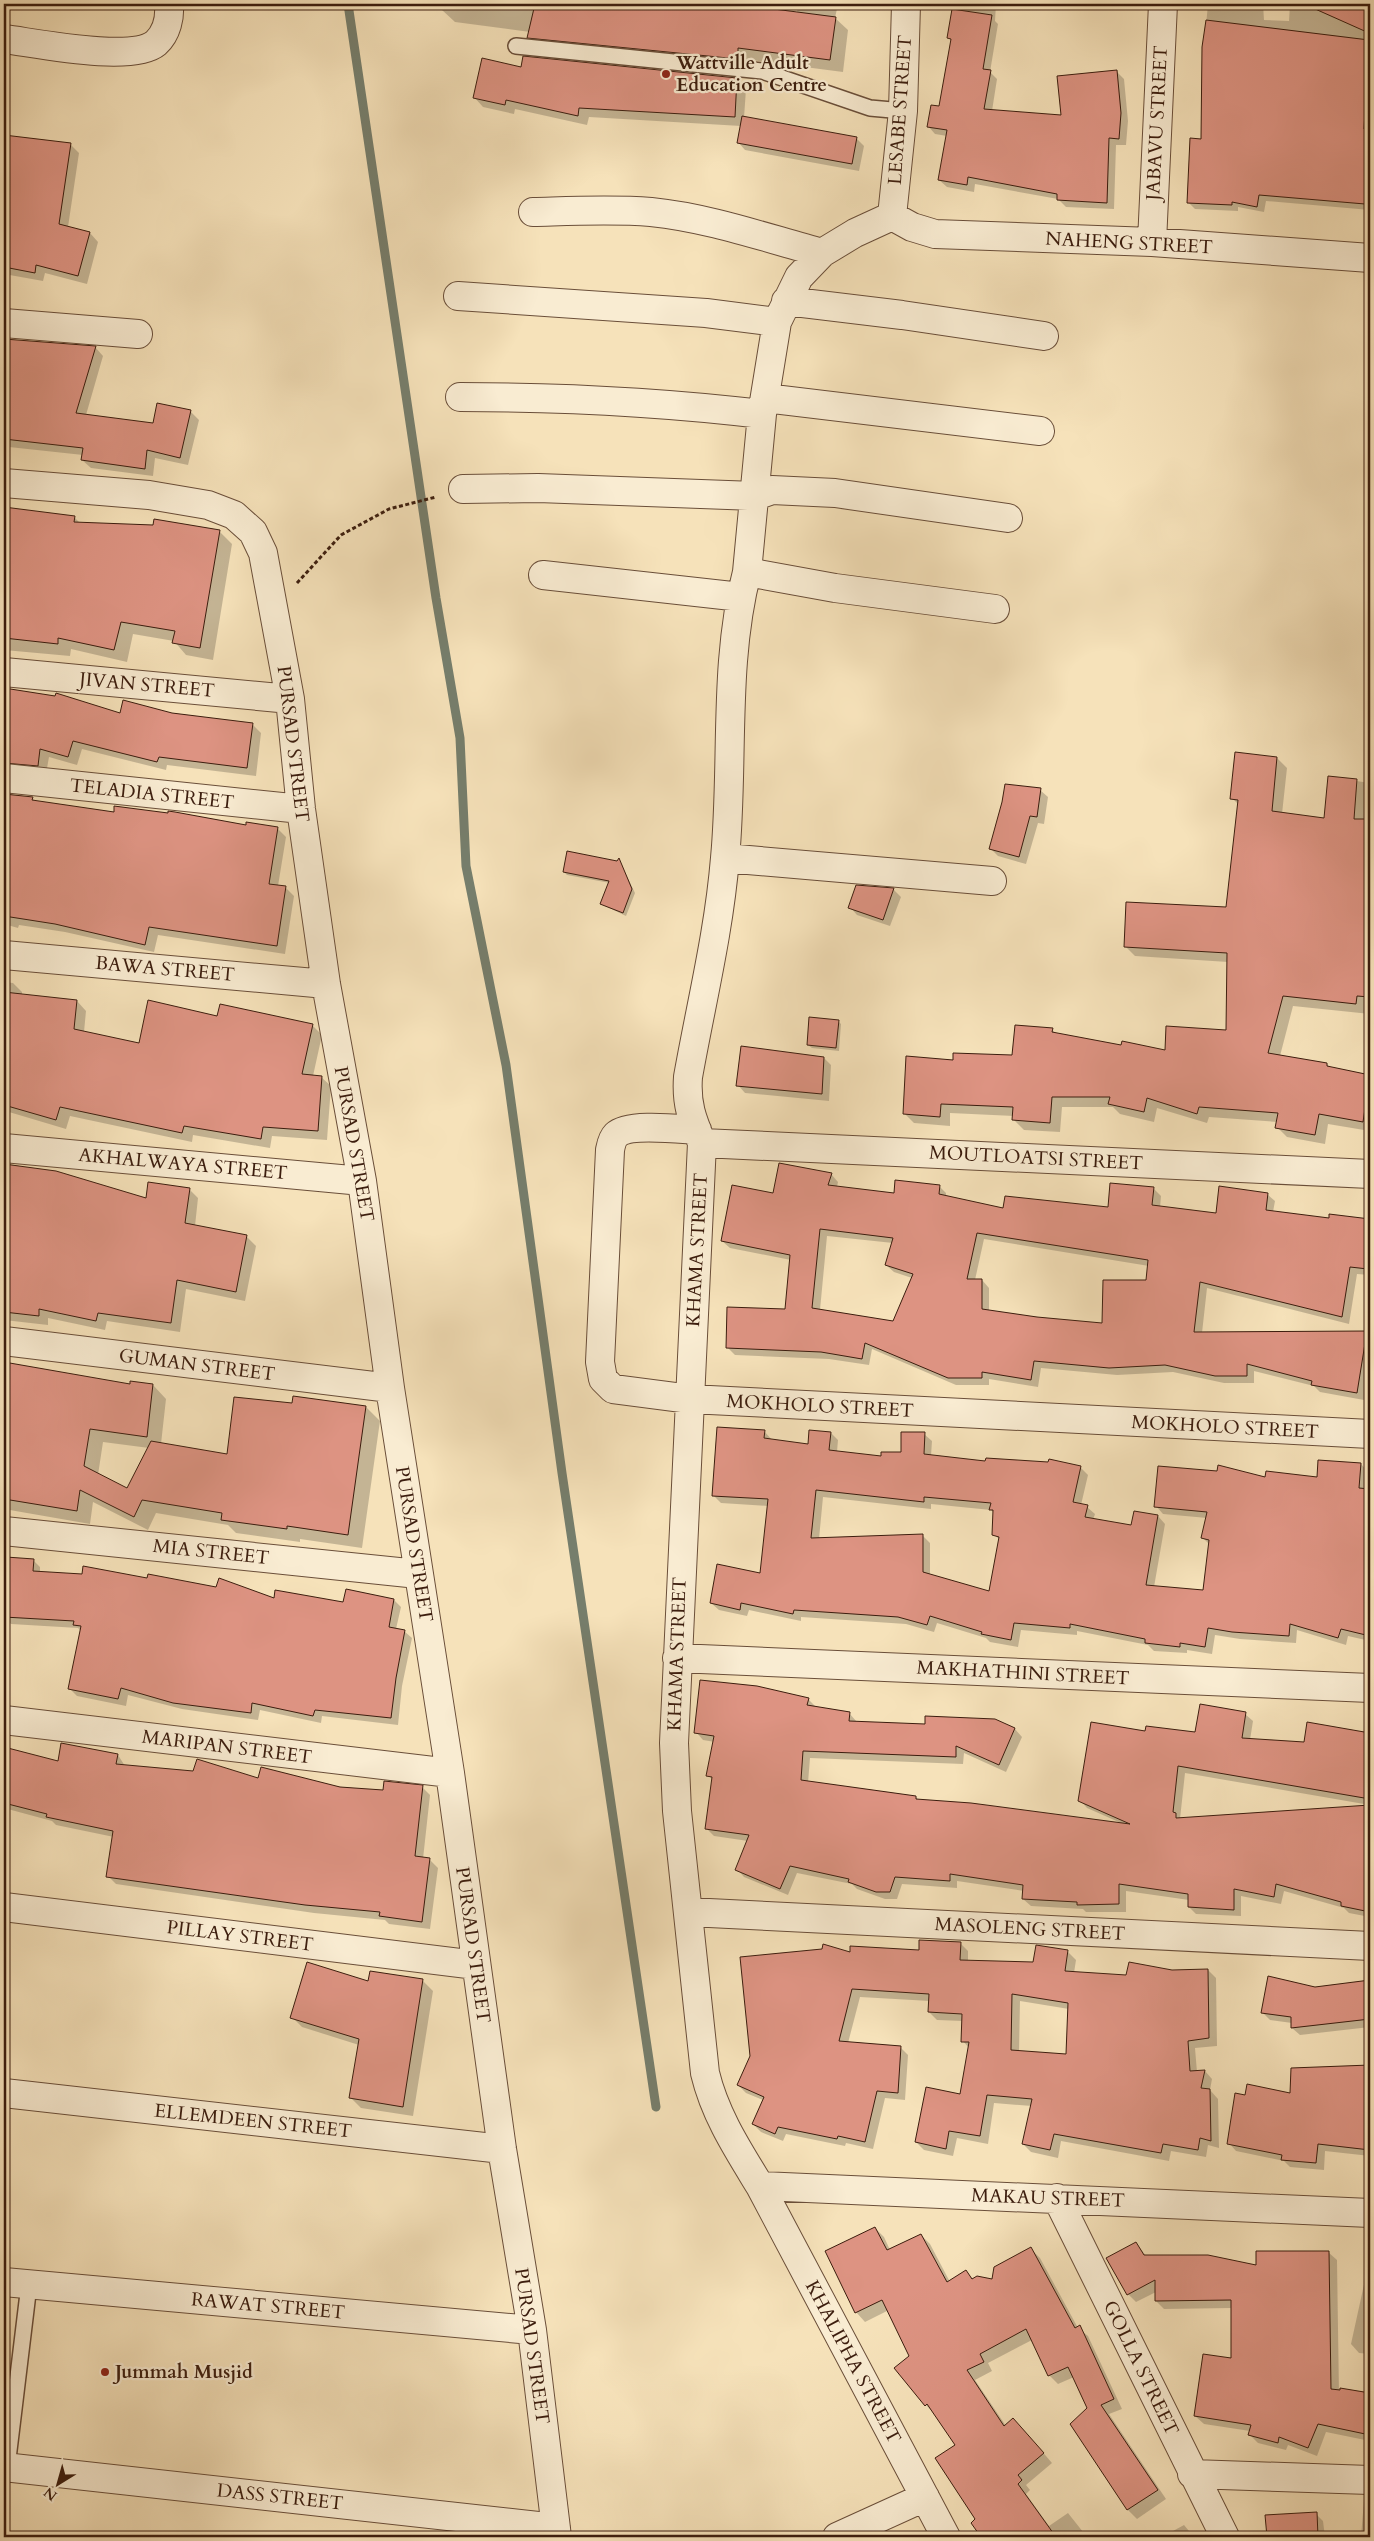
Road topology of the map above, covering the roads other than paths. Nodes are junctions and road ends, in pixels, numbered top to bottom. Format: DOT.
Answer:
graph roads {
  1 [pos="169,4"];
  2 [pos="906,4"];
  3 [pos="1163,4"];
  4 [pos="4,39"];
  5 [pos="516,46"];
  6 [pos="903,111"];
  7 [pos="533,212"];
  8 [pos="892,216"];
  9 [pos="1152,242"];
  10 [pos="822,253"];
  11 [pos="1370,258"];
  12 [pos="458,296"];
  13 [pos="782,311"];
  14 [pos="4,323"];
  15 [pos="138,334"];
  16 [pos="1044,336"];
  17 [pos="460,397"];
  18 [pos="763,406"];
  19 [pos="1040,431"];
  20 [pos="4,484"];
  21 [pos="463,489"];
  22 [pos="755,496"];
  23 [pos="1008,518"];
  24 [pos="543,574"];
  25 [pos="744,584"];
  26 [pos="995,609"];
  27 [pos="4,672"];
  28 [pos="290,699"];
  29 [pos="4,778"];
  30 [pos="300,809"];
  31 [pos="726,858"];
  32 [pos="992,881"];
  33 [pos="4,955"];
  34 [pos="326,984"];
  35 [pos="699,1136"];
  36 [pos="4,1148"];
  37 [pos="1370,1174"];
  38 [pos="362,1181"];
  39 [pos="4,1341"];
  40 [pos="390,1388"];
  41 [pos="690,1399"];
  42 [pos="1370,1434"];
  43 [pos="4,1530"];
  44 [pos="418,1574"];
  45 [pos="677,1658"];
  46 [pos="1370,1688"];
  47 [pos="4,1720"];
  48 [pos="450,1773"];
  49 [pos="4,1907"];
  50 [pos="689,1912"];
  51 [pos="1370,1946"];
  52 [pos="476,1965"];
  53 [pos="4,2093"];
  54 [pos="502,2149"];
  55 [pos="760,2186"];
  56 [pos="1058,2198"];
  57 [pos="1370,2213"];
  58 [pos="16,2284"];
  59 [pos="532,2330"];
  60 [pos="5,2467"];
  61 [pos="1192,2474"];
  62 [pos="1370,2480"];
  63 [pos="925,2497"];
  64 [pos="556,2533"];
  65 [pos="837,2537"];
  66 [pos="946,2537"];
  67 [pos="1225,2537"];
  1 -- 4 [label="street"];
  2 -- 6 [label="street, LESABE STREET"];
  3 -- 9 [label="street, JABAVU STREET"];
  5 -- 6 [label="lane"];
  6 -- 8 [label="street, LESABE STREET"];
  7 -- 10 [label="street"];
  8 -- 9 [label="street, NAHENG STREET"];
  8 -- 10 [label="street"];
  9 -- 11 [label="street, NAHENG STREET"];
  10 -- 13 [label="street"];
  12 -- 13 [label="street"];
  13 -- 16 [label="street"];
  13 -- 18 [label="street, KHAMA STREET"];
  14 -- 15 [label="street"];
  17 -- 18 [label="street"];
  18 -- 19 [label="street"];
  18 -- 22 [label="street, KHAMA STREET"];
  20 -- 28 [label="street, PURSAD STREET"];
  21 -- 22 [label="street"];
  22 -- 23 [label="street"];
  22 -- 25 [label="street, KHAMA STREET"];
  24 -- 25 [label="street"];
  25 -- 26 [label="street"];
  25 -- 31 [label="street, KHAMA STREET"];
  27 -- 28 [label="street, JIVAN STREET"];
  28 -- 30 [label="street, PURSAD STREET"];
  29 -- 30 [label="street, TELADIA STREET"];
  30 -- 34 [label="street, PURSAD STREET"];
  31 -- 32 [label="street"];
  31 -- 35 [label="street, KHAMA STREET"];
  33 -- 34 [label="street, BAWA STREET"];
  34 -- 38 [label="street, PURSAD STREET"];
  35 -- 37 [label="street, MOUTLOATSI STREET"];
  35 -- 41 [label="street, KHAMA STREET"];
  35 -- 41 [label="street, MOKHOLO STREET"];
  36 -- 38 [label="street, AKHALWAYA STREET"];
  38 -- 40 [label="street, PURSAD STREET"];
  39 -- 40 [label="street, GUMAN STREET"];
  40 -- 44 [label="street, PURSAD STREET"];
  41 -- 42 [label="street, MOKHOLO STREET"];
  41 -- 45 [label="street, KHAMA STREET"];
  43 -- 44 [label="street, MIA STREET"];
  44 -- 48 [label="street, PURSAD STREET"];
  45 -- 46 [label="street, MAKHATHINI STREET"];
  45 -- 50 [label="street, KHAMA STREET"];
  47 -- 48 [label="street, MARIPAN STREET"];
  48 -- 52 [label="street, PURSAD STREET"];
  49 -- 52 [label="street, PILLAY STREET"];
  50 -- 51 [label="street, MASOLENG STREET"];
  50 -- 55 [label="street, KHAMA STREET"];
  52 -- 54 [label="street, PURSAD STREET"];
  53 -- 54 [label="street, ELLEMDEEN STREET"];
  54 -- 59 [label="street, PURSAD STREET"];
  55 -- 56 [label="street, MAKAU STREET"];
  55 -- 63 [label="street, KHALIPHA STREET"];
  56 -- 57 [label="street, MAKAU STREET"];
  56 -- 61 [label="street, GOLLA STREET"];
  58 -- 59 [label="street, RAWAT STREET"];
  58 -- 60 [label="lane"];
  59 -- 64 [label="street, PURSAD STREET"];
  60 -- 64 [label="street, DASS STREET"];
  61 -- 62 [label="street"];
  61 -- 67 [label="street, GOLLA STREET"];
  63 -- 65 [label="street"];
  63 -- 66 [label="street, KHALIPHA STREET"];
}
